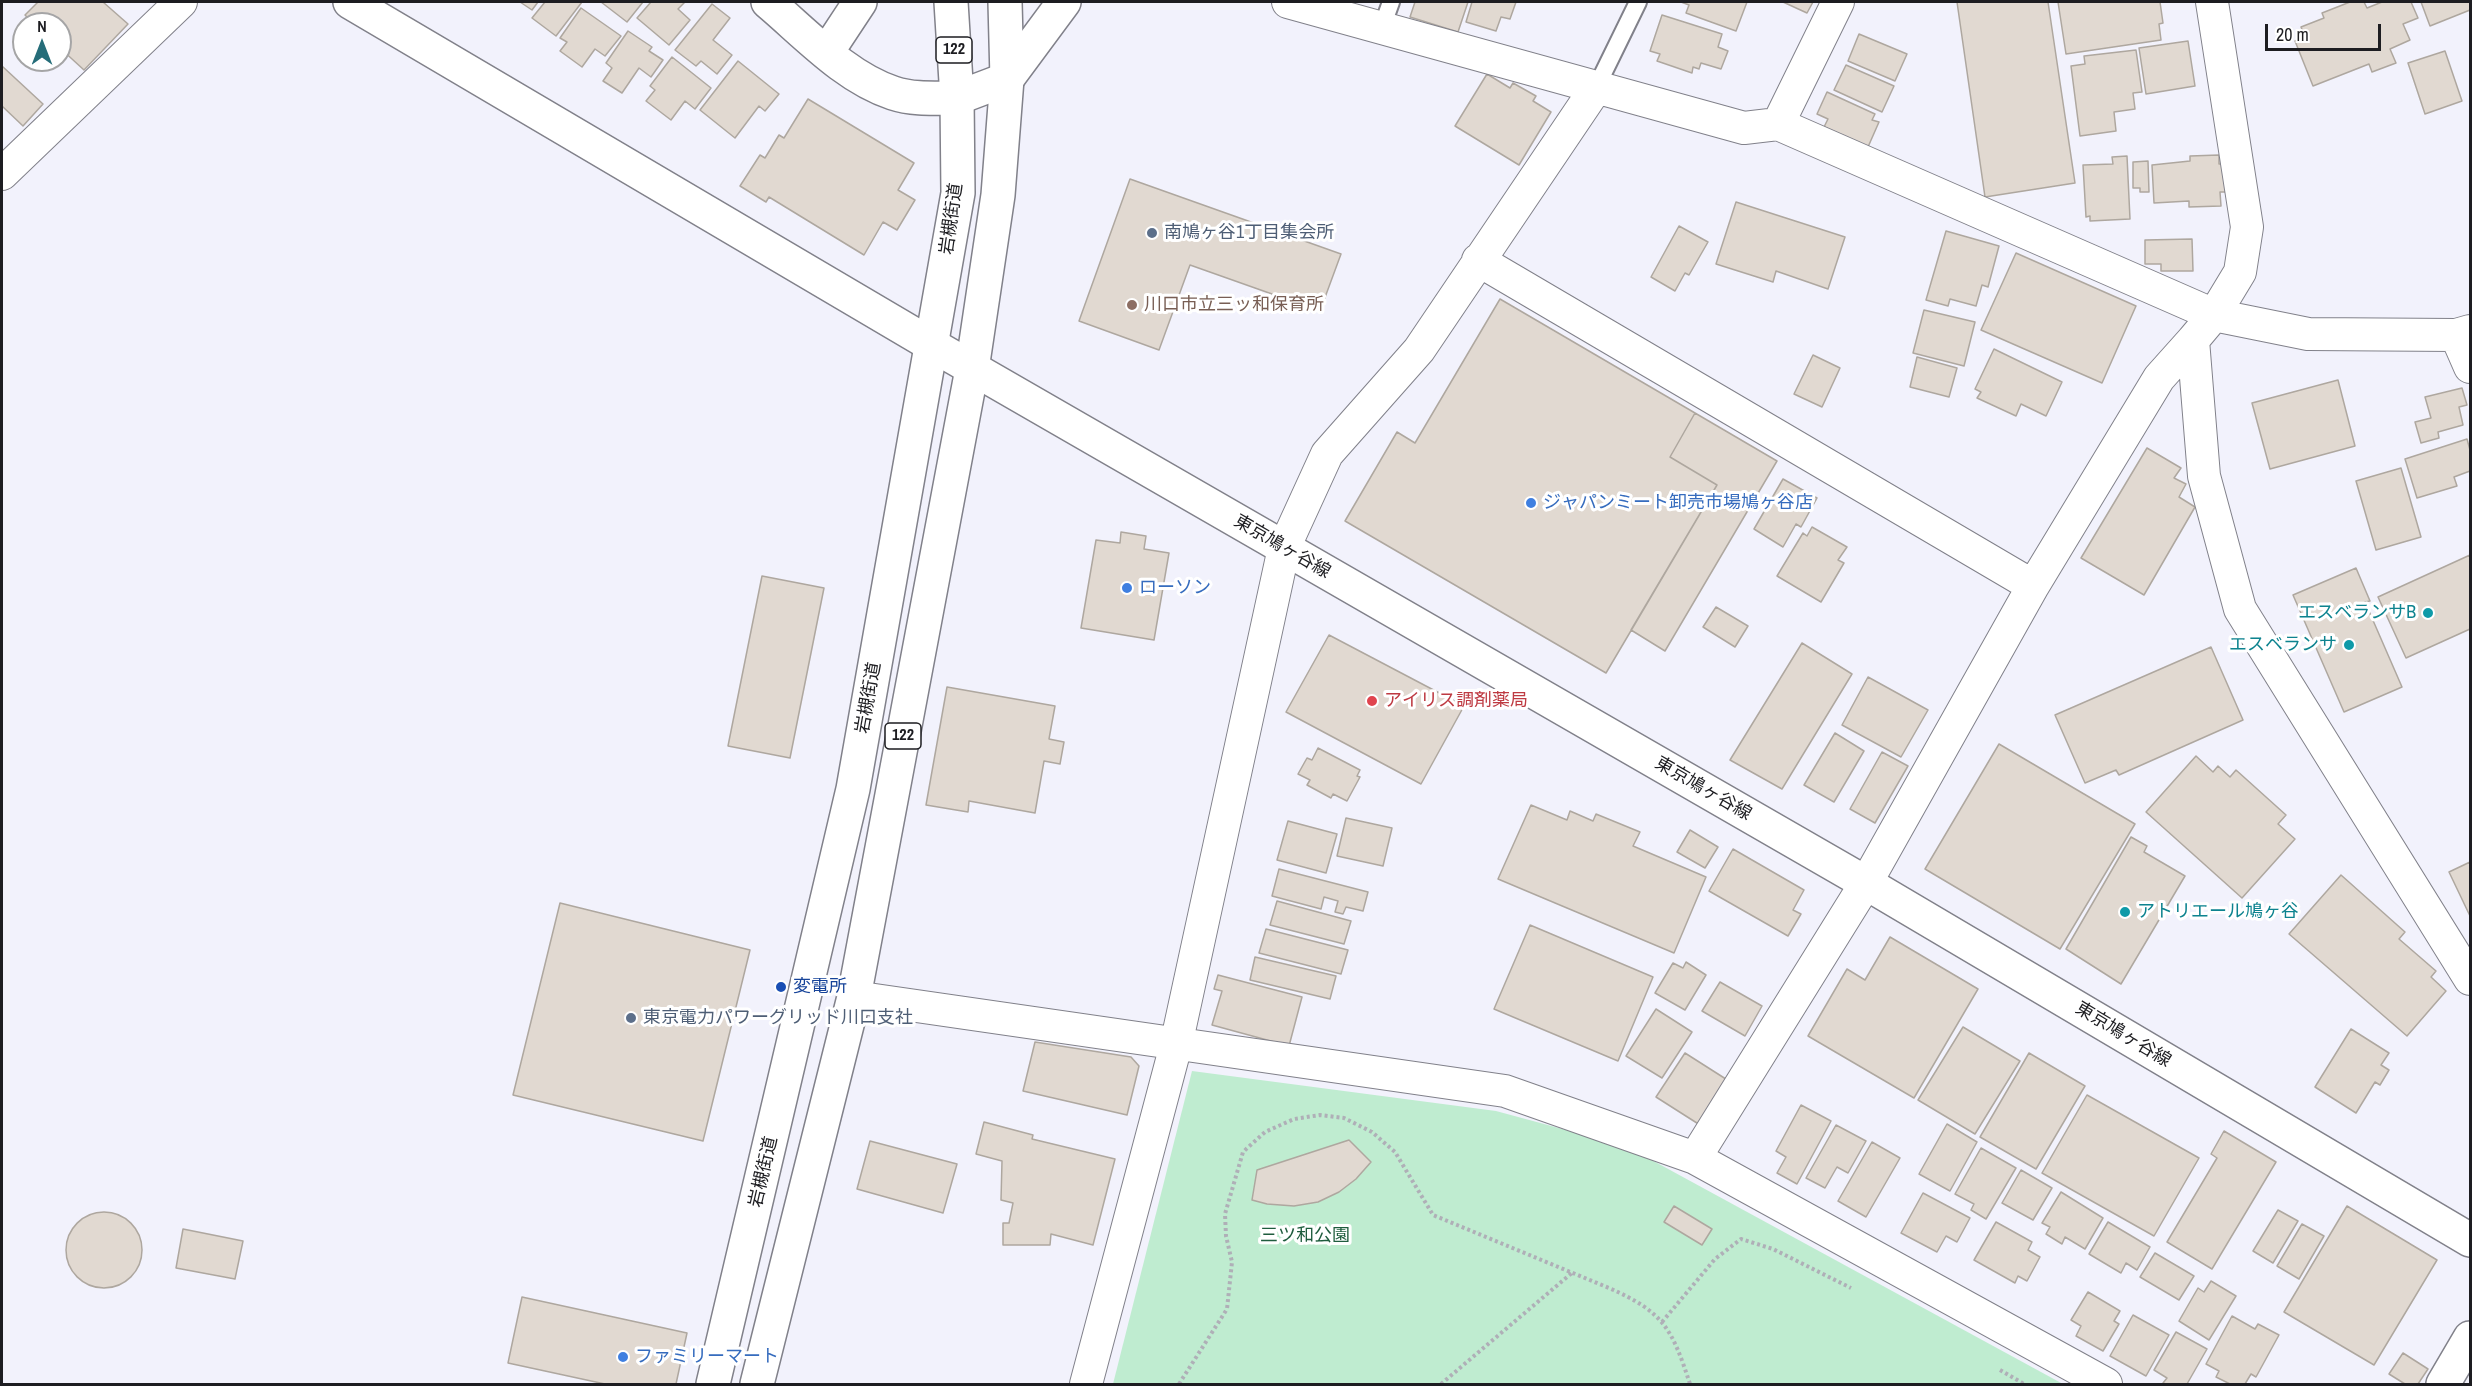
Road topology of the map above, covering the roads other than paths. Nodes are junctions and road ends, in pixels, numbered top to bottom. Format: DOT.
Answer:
graph roads {
  1 [pos="181,2"];
  2 [pos="350,2"];
  3 [pos="768,2"];
  4 [pos="860,2"];
  5 [pos="951,2"];
  6 [pos="1005,2"];
  7 [pos="1064,2"];
  8 [pos="1288,2"];
  9 [pos="1638,2"];
  10 [pos="1838,2"];
  11 [pos="2212,2"];
  12 [pos="1387,14"];
  13 [pos="827,52"];
  14 [pos="1007,79"];
  15 [pos="1596,88"];
  16 [pos="957,98"];
  17 [pos="1778,124"];
  18 [pos="2,174"];
  19 [pos="1478,260"];
  20 [pos="2214,315"];
  21 [pos="2463,333"];
  22 [pos="2193,340"];
  23 [pos="932,345"];
  24 [pos="2470,367"];
  25 [pos="972,369"];
  26 [pos="1284,548"];
  27 [pos="2033,586"];
  28 [pos="1866,883"];
  29 [pos="2470,979"];
  30 [pos="854,997"];
  31 [pos="1176,1045"];
  32 [pos="1695,1158"];
  33 [pos="2470,1240"];
  34 [pos="2470,1338"];
  35 [pos="713,1384"];
  36 [pos="757,1384"];
  37 [pos="1086,1384"];
  38 [pos="2103,1384"];
  39 [pos="2443,1384"];
  1 -- 18 [label="street"];
  2 -- 23 [label="main road, 東京鳩ヶ谷線"];
  3 -- 13 [label="main road"];
  4 -- 13 [label="main road"];
  5 -- 16 [label="main road, 岩槻街道 / 122"];
  6 -- 14 [label="main road, 122"];
  7 -- 14 [label="main road"];
  8 -- 12 [label="street"];
  9 -- 15 [label="lane"];
  10 -- 17 [label="street"];
  11 -- 20 [label="street"];
  12 -- 15 [label="street"];
  13 -- 16 [label="main road"];
  14 -- 16 [label="main road"];
  14 -- 25 [label="main road, 122"];
  15 -- 17 [label="street"];
  15 -- 19 [label="street"];
  16 -- 23 [label="main road, 岩槻街道 / 122"];
  17 -- 20 [label="street"];
  19 -- 26 [label="street"];
  19 -- 27 [label="street"];
  20 -- 21 [label="street"];
  20 -- 22 [label="street"];
  21 -- 24 [label="street"];
  22 -- 27 [label="street"];
  22 -- 29 [label="street"];
  23 -- 25 [label="main road, 東京鳩ヶ谷線"];
  23 -- 35 [label="main road, 岩槻街道 / 122"];
  25 -- 26 [label="main road, 東京鳩ヶ谷線"];
  25 -- 30 [label="main road, 122"];
  26 -- 28 [label="main road, 東京鳩ヶ谷線"];
  26 -- 31 [label="street"];
  27 -- 28 [label="street"];
  28 -- 32 [label="street"];
  28 -- 33 [label="main road, 東京鳩ヶ谷線"];
  30 -- 31 [label="street"];
  30 -- 36 [label="main road, 122"];
  31 -- 32 [label="street"];
  31 -- 37 [label="street"];
  32 -- 38 [label="street"];
  34 -- 39 [label="main road"];
}
